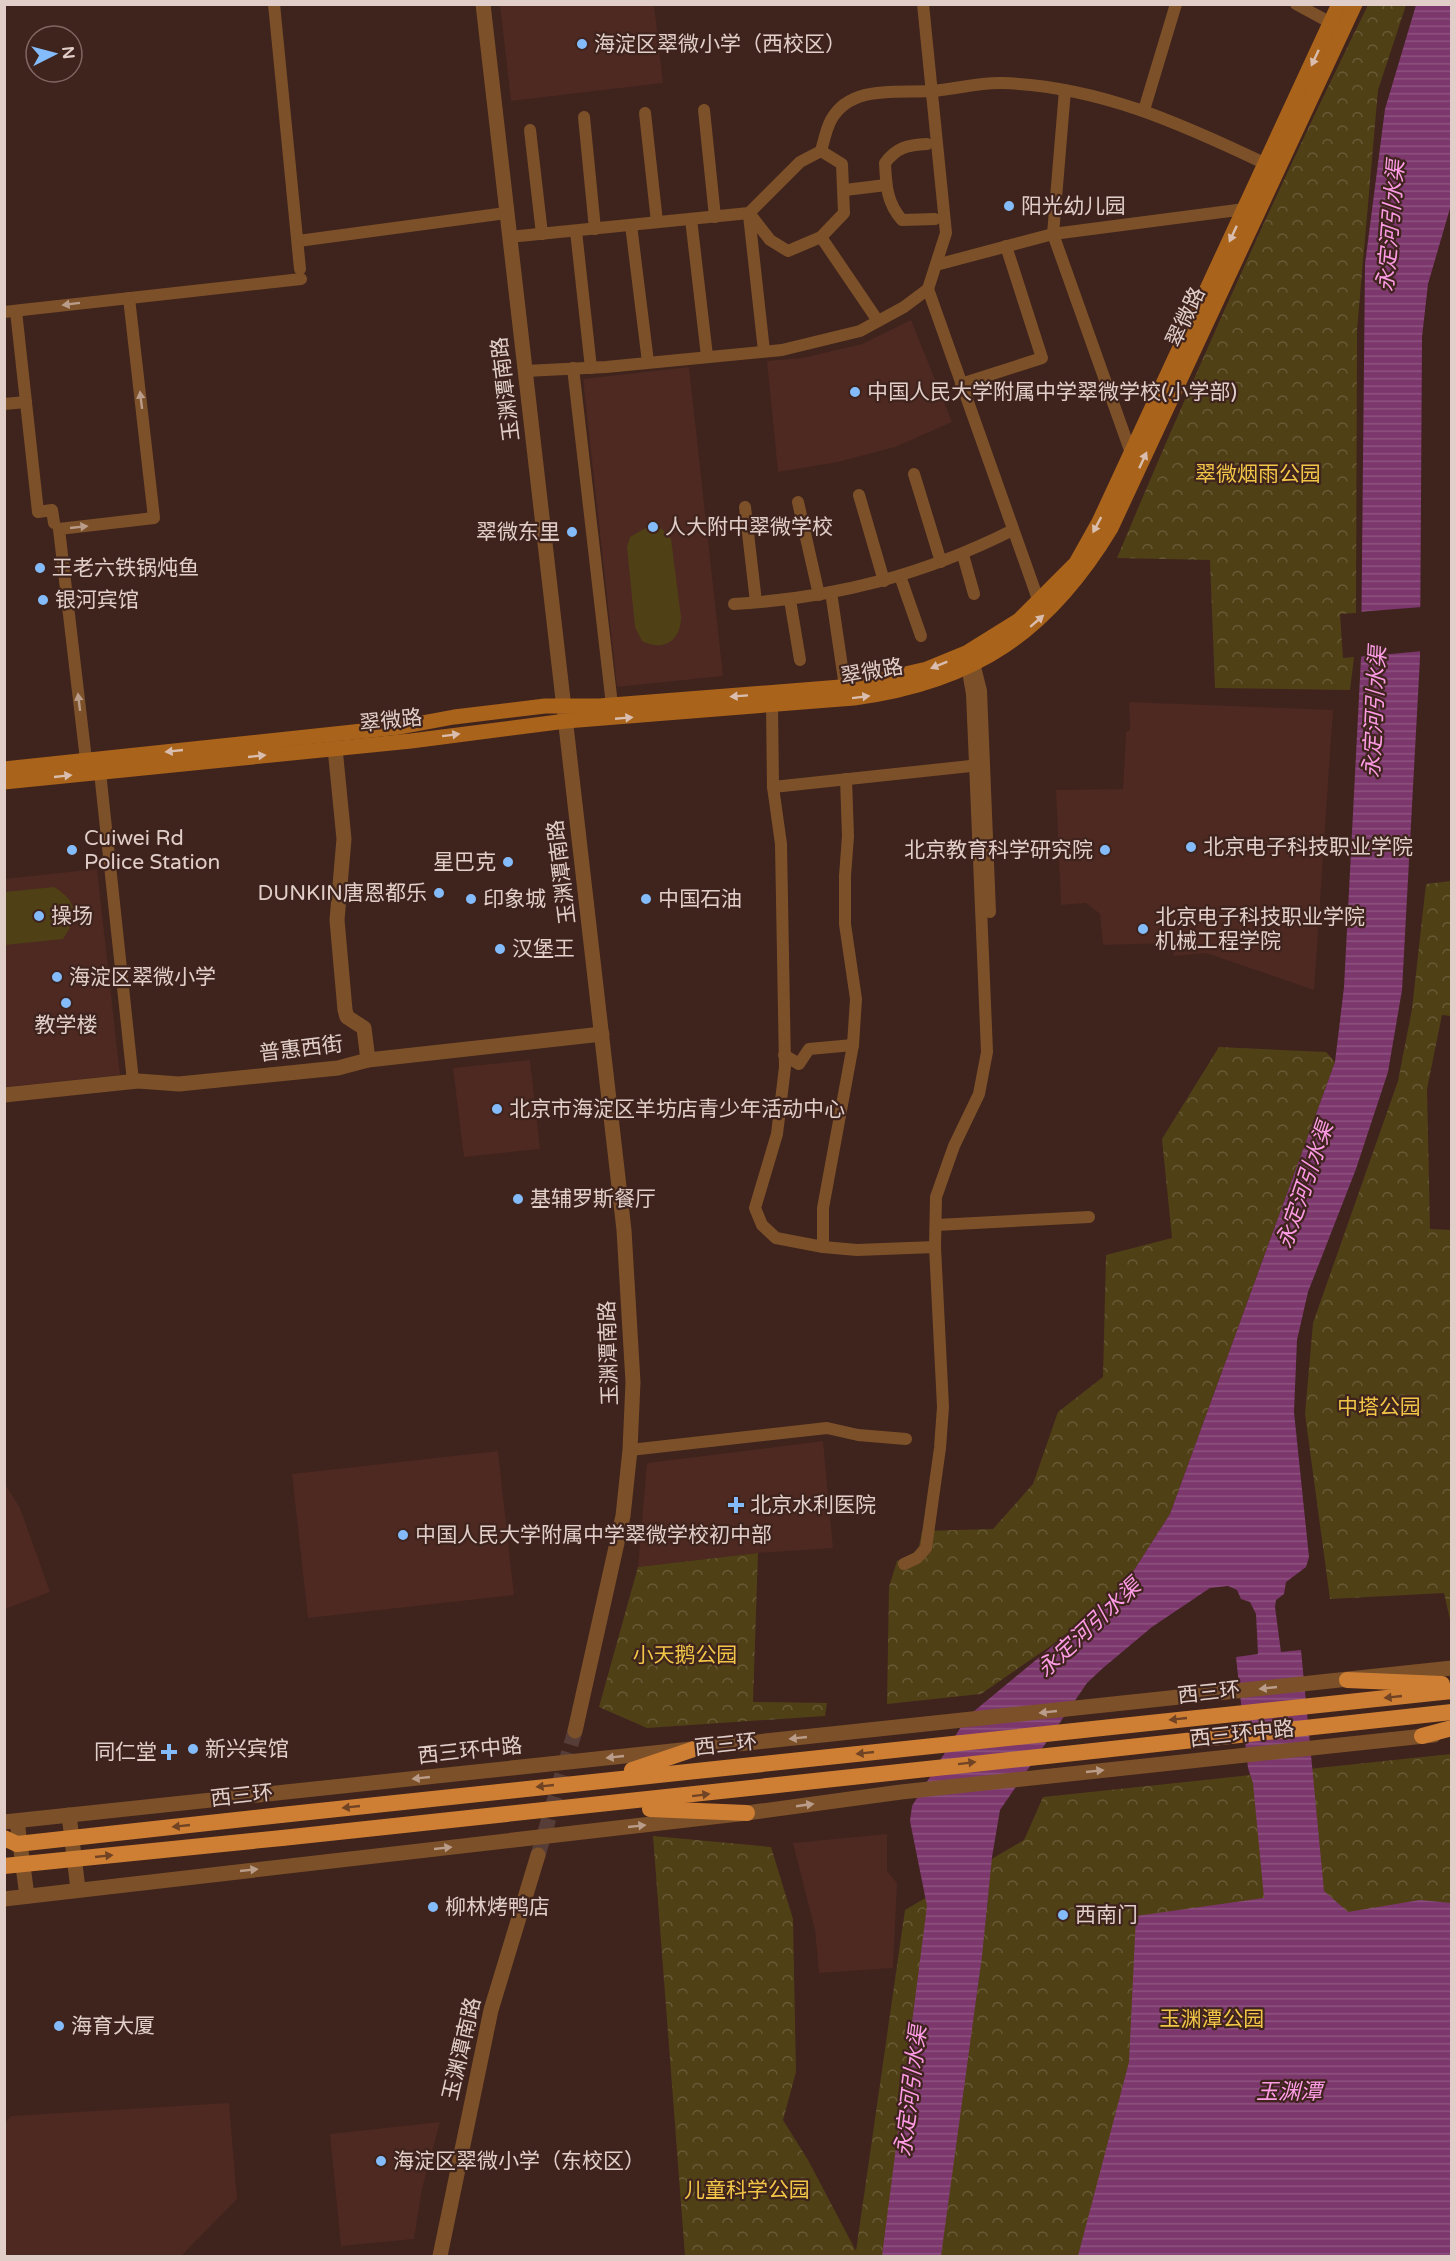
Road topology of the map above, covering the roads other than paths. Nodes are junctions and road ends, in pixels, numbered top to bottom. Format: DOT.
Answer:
graph roads {
  1 [pos="274,4"];
  2 [pos="483,4"];
  3 [pos="923,4"];
  4 [pos="1176,4"];
  5 [pos="1296,4"];
  6 [pos="1340,4"];
  7 [pos="1355,4"];
  8 [pos="1331,23"];
  9 [pos="1065,90"];
  10 [pos="932,91"];
  11 [pos="704,110"];
  12 [pos="1144,110"];
  13 [pos="645,113"];
  14 [pos="584,117"];
  15 [pos="530,130"];
  16 [pos="927,144"];
  17 [pos="821,151"];
  18 [pos="1266,164"];
  19 [pos="886,185"];
  20 [pos="845,190"];
  21 [pos="1245,209"];
  22 [pos="507,213"];
  23 [pos="749,213"];
  24 [pos="715,216"];
  25 [pos="691,219"];
  26 [pos="935,219"];
  27 [pos="657,222"];
  28 [pos="631,225"];
  29 [pos="595,229"];
  30 [pos="576,231"];
  31 [pos="542,234"];
  32 [pos="1053,234"];
  33 [pos="509,237"];
  34 [pos="821,237"];
  35 [pos="298,241"];
  36 [pos="1006,246"];
  37 [pos="936,265"];
  38 [pos="928,289"];
  39 [pos="129,298"];
  40 [pos="10,311"];
  41 [pos="878,321"];
  42 [pos="764,351"];
  43 [pos="707,356"];
  44 [pos="648,362"];
  45 [pos="573,368"];
  46 [pos="591,368"];
  47 [pos="525,371"];
  48 [pos="962,384"];
  49 [pos="26,402"];
  50 [pos="4,404"];
  51 [pos="1131,453"];
  52 [pos="914,474"];
  53 [pos="859,495"];
  54 [pos="798,502"];
  55 [pos="745,507"];
  56 [pos="54,523"];
  57 [pos="1013,530"];
  58 [pos="963,555"];
  59 [pos="941,562"];
  60 [pos="900,576"];
  61 [pos="884,581"];
  62 [pos="825,594"];
  63 [pos="974,594"];
  64 [pos="790,600"];
  65 [pos="756,602"];
  66 [pos="1039,602"];
  67 [pos="734,604"];
  68 [pos="921,636"];
  69 [pos="800,660"];
  70 [pos="969,661"];
  71 [pos="845,687"];
  72 [pos="612,705"];
  73 [pos="772,705"];
  74 [pos="566,714"];
  75 [pos="334,747"];
  76 [pos="86,760"];
  77 [pos="979,765"];
  78 [pos="4,769"];
  79 [pos="100,772"];
  80 [pos="846,779"];
  81 [pos="4,782"];
  82 [pos="773,787"];
  83 [pos="602,1034"];
  84 [pos="853,1045"];
  85 [pos="784,1055"];
  86 [pos="368,1060"];
  87 [pos="133,1081"];
  88 [pos="4,1095"];
  89 [pos="1089,1217"];
  90 [pos="936,1225"];
  91 [pos="823,1247"];
  92 [pos="935,1247"];
  93 [pos="906,1438"];
  94 [pos="630,1450"];
  95 [pos="904,1564"];
  96 [pos="1452,1668"];
  97 [pos="1347,1680"];
  98 [pos="1452,1684"];
  99 [pos="1452,1691"];
  100 [pos="1452,1712"];
  101 [pos="1452,1730"];
  102 [pos="575,1731"];
  103 [pos="1422,1736"];
  104 [pos="694,1749"];
  105 [pos="603,1780"];
  106 [pos="601,1806"];
  107 [pos="747,1813"];
  108 [pos="69,1815"];
  109 [pos="11,1822"];
  110 [pos="9,1843"];
  111 [pos="538,1855"];
  112 [pos="12,1865"];
  113 [pos="4,1875"];
  114 [pos="78,1890"];
  115 [pos="27,1896"];
  116 [pos="4,1899"];
  117 [pos="440,2256"];
  1 -- 35 [label="street"];
  2 -- 22 [label="street, 玉渊潭南路"];
  3 -- 10 [label="street"];
  4 -- 12 [label="street"];
  5 -- 8 [label="street"];
  6 -- 8 [label="main road, 翠微路"];
  70 -- 7 [label="main road, 翠微路, one-way"];
  8 -- 18 [label="main road, 翠微路, one-way"];
  9 -- 10 [label="street"];
  9 -- 12 [label="street"];
  9 -- 32 [label="street"];
  10 -- 17 [label="street"];
  10 -- 37 [label="street"];
  11 -- 24 [label="street"];
  12 -- 18 [label="street"];
  13 -- 27 [label="street"];
  14 -- 29 [label="street"];
  15 -- 31 [label="street"];
  16 -- 19 [label="street"];
  17 -- 20 [label="street"];
  17 -- 23 [label="street"];
  18 -- 21 [label="main road, 翠微路"];
  19 -- 20 [label="street"];
  19 -- 26 [label="street"];
  20 -- 34 [label="street"];
  21 -- 32 [label="street"];
  21 -- 51 [label="main road, 翠微路, one-way"];
  22 -- 33 [label="street, 玉渊潭南路"];
  22 -- 35 [label="street"];
  23 -- 24 [label="street"];
  23 -- 34 [label="street"];
  23 -- 42 [label="street"];
  24 -- 25 [label="street"];
  25 -- 27 [label="street"];
  25 -- 43 [label="street"];
  27 -- 28 [label="street"];
  28 -- 29 [label="street"];
  28 -- 44 [label="street"];
  29 -- 30 [label="street"];
  30 -- 31 [label="street"];
  30 -- 46 [label="street"];
  31 -- 33 [label="street"];
  32 -- 36 [label="street"];
  32 -- 51 [label="street"];
  33 -- 47 [label="street, 玉渊潭南路"];
  34 -- 41 [label="street"];
  35 -- 39 [label="street"];
  36 -- 37 [label="street"];
  36 -- 48 [label="street"];
  37 -- 38 [label="street"];
  38 -- 41 [label="street"];
  38 -- 48 [label="street"];
  39 -- 40 [label="street, one-way"];
  76 -- 39 [label="street, one-way"];
  40 -- 49 [label="street"];
  41 -- 42 [label="street"];
  42 -- 43 [label="street"];
  43 -- 44 [label="street"];
  44 -- 46 [label="street"];
  45 -- 46 [label="street"];
  45 -- 47 [label="street"];
  45 -- 72 [label="street"];
  47 -- 74 [label="street, 玉渊潭南路"];
  48 -- 57 [label="street"];
  49 -- 50 [label="street"];
  49 -- 56 [label="street"];
  51 -- 66 [label="main road, 翠微路, one-way"];
  52 -- 59 [label="street"];
  53 -- 61 [label="street"];
  54 -- 62 [label="street"];
  55 -- 65 [label="street"];
  57 -- 58 [label="street"];
  57 -- 66 [label="street"];
  58 -- 59 [label="street"];
  58 -- 63 [label="street"];
  59 -- 60 [label="street"];
  60 -- 61 [label="street"];
  60 -- 68 [label="street"];
  61 -- 62 [label="street"];
  62 -- 64 [label="street"];
  62 -- 71 [label="street"];
  64 -- 65 [label="street"];
  64 -- 69 [label="street"];
  65 -- 67 [label="street"];
  66 -- 70 [label="main road, 翠微路"];
  70 -- 71 [label="main road, 翠微路, one-way"];
  73 -- 70 [label="main road, 翠微路, one-way"];
  70 -- 77 [label="street"];
  71 -- 72 [label="main road, 翠微路, one-way"];
  72 -- 74 [label="main road, 翠微路"];
  74 -- 73 [label="main road, 翠微路, one-way"];
  73 -- 82 [label="street"];
  75 -- 74 [label="main road, 翠微路, one-way"];
  74 -- 76 [label="main road, 翠微路, one-way"];
  74 -- 83 [label="street, 玉渊潭南路"];
  79 -- 75 [label="main road, 翠微路, one-way"];
  75 -- 86 [label="street"];
  76 -- 78 [label="main road, 翠微路"];
  77 -- 80 [label="street"];
  77 -- 90 [label="street"];
  81 -- 79 [label="main road, 翠微路, one-way"];
  79 -- 87 [label="street"];
  80 -- 82 [label="street"];
  80 -- 84 [label="street"];
  82 -- 85 [label="street"];
  83 -- 86 [label="street, 普惠西街"];
  83 -- 94 [label="street, 玉渊潭南路"];
  84 -- 85 [label="street"];
  84 -- 91 [label="street"];
  85 -- 91 [label="street"];
  86 -- 87 [label="street, 普惠西街"];
  87 -- 88 [label="street, 普惠西街"];
  89 -- 90 [label="street"];
  90 -- 92 [label="street"];
  91 -- 92 [label="street"];
  92 -- 95 [label="street"];
  93 -- 94 [label="street"];
  94 -- 102 [label="street, 玉渊潭南路"];
  96 -- 97 [label="street, 西三环中路"];
  97 -- 98 [label="highway"];
  97 -- 104 [label="street, 西三环中路, one-way"];
  99 -- 105 [label="highway, 西三环, one-way"];
  106 -- 100 [label="highway, 西三环, one-way"];
  101 -- 103 [label="highway"];
  107 -- 103 [label="street, 西三环中路, one-way"];
  104 -- 105 [label="highway"];
  104 -- 108 [label="street, 西三环中路, one-way"];
  105 -- 110 [label="highway, 西三环, one-way, bridge"];
  106 -- 107 [label="highway"];
  112 -- 106 [label="highway, 西三环, one-way, bridge"];
  114 -- 107 [label="street, one-way"];
  108 -- 109 [label="street, 西三环中路"];
  108 -- 114 [label="street"];
  109 -- 115 [label="street"];
  111 -- 117 [label="street, 玉渊潭南路"];
  112 -- 113 [label="highway, bridge"];
  114 -- 115 [label="street"];
  115 -- 116 [label="street"];
}
